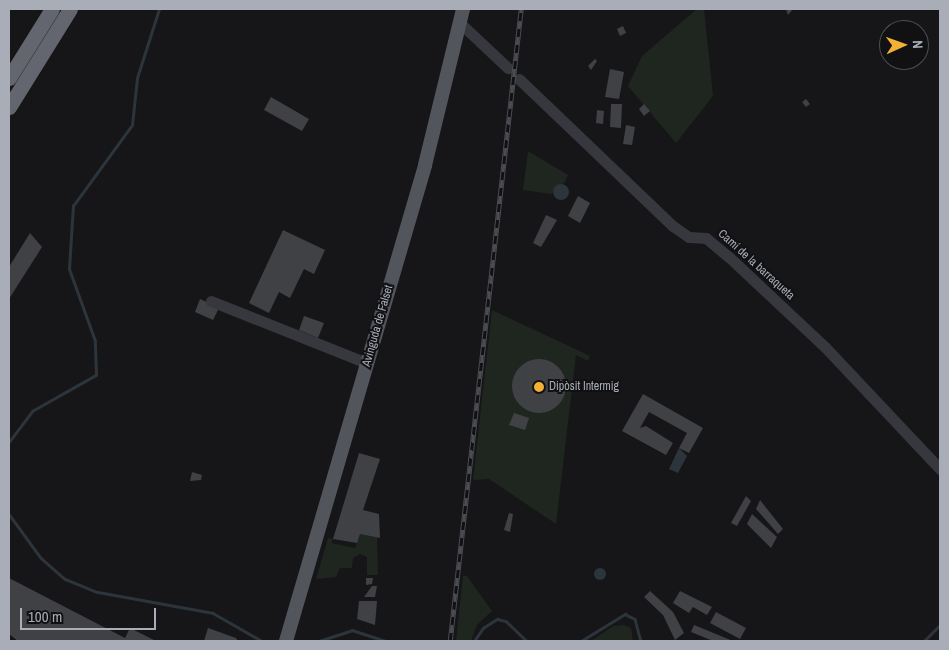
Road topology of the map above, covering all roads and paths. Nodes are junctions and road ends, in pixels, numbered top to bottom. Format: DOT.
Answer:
graph roads {
  1 [pos="52,9"];
  2 [pos="70,9"];
  3 [pos="463,9"];
  4 [pos="460,24"];
  5 [pos="508,68"];
  6 [pos="9,78"];
  7 [pos="519,79"];
  8 [pos="9,107"];
  9 [pos="211,301"];
  10 [pos="367,363"];
  11 [pos="940,468"];
  12 [pos="286,641"];
  1 -- 6 [label="highway"];
  2 -- 8 [label="highway"];
  3 -- 4 [label="main road, Avinguda de Falset"];
  4 -- 5 [label="street"];
  4 -- 10 [label="main road, Avinguda de Falset"];
  7 -- 11 [label="street, Camí de la barraqueta"];
  9 -- 10 [label="street"];
  10 -- 12 [label="main road, Avinguda de Falset"];
}
